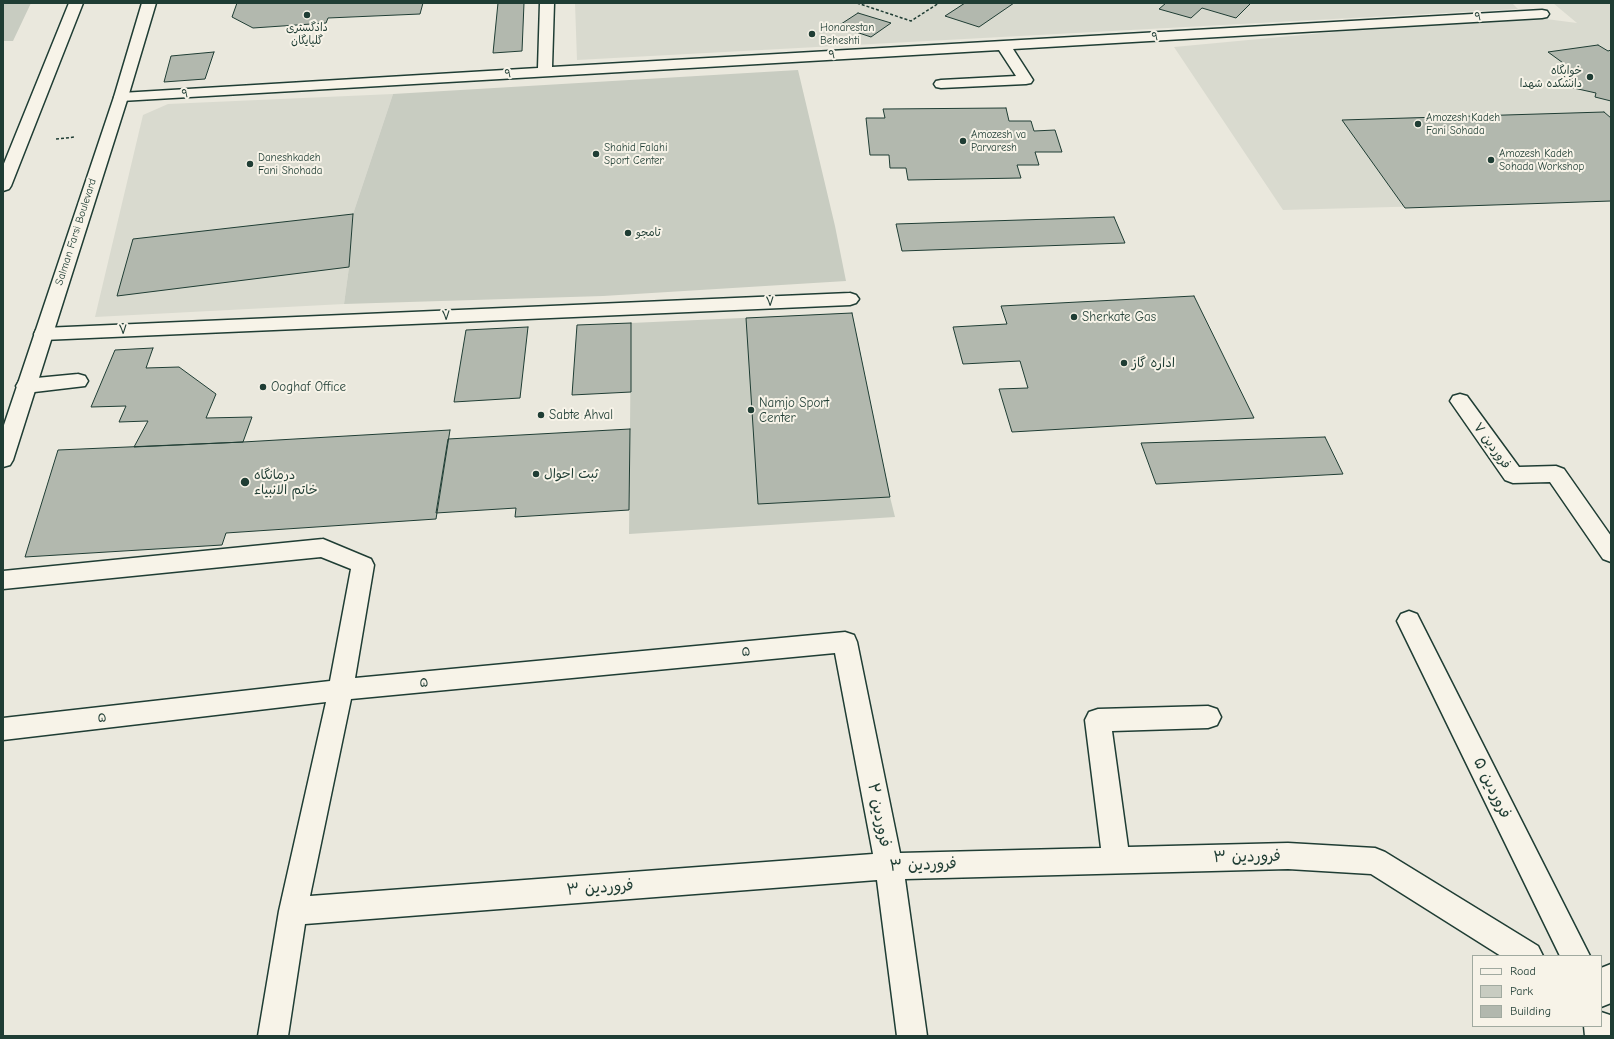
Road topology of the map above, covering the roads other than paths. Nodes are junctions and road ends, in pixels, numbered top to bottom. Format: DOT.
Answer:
graph roads {
  1 [pos="76,3"];
  2 [pos="149,3"];
  3 [pos="547,3"];
  4 [pos="1530,3"];
  5 [pos="1004,46"];
  6 [pos="545,72"];
  7 [pos="941,84"];
  8 [pos="121,97"];
  9 [pos="3,184"];
  10 [pos="850,299"];
  11 [pos="43,334"];
  12 [pos="78,381"];
  13 [pos="26,386"];
  14 [pos="1460,400"];
  15 [pos="3,460"];
  16 [pos="1611,553"];
  17 [pos="3,580"];
  18 [pos="1409,621"];
  19 [pos="845,642"];
  20 [pos="341,690"];
  21 [pos="1208,717"];
  22 [pos="3,729"];
  23 [pos="1116,860"];
  24 [pos="889,866"];
  25 [pos="293,911"];
  26 [pos="1526,955"];
  27 [pos="1575,955"];
  28 [pos="1611,979"];
  29 [pos="1602,991"];
  30 [pos="273,1036"];
  31 [pos="912,1036"];
  1 -- 9 [label="street"];
  2 -- 8 [label="street, Salman Farsi Boulevard"];
  3 -- 6 [label="street"];
  4 -- 5 [label="street, ۹"];
  5 -- 6 [label="street, ۹"];
  5 -- 7 [label="street"];
  6 -- 8 [label="street, ۹"];
  8 -- 11 [label="street, Salman Farsi Boulevard"];
  10 -- 11 [label="street, ۷"];
  11 -- 13 [label="street, Salman Farsi Boulevard"];
  12 -- 13 [label="street"];
  13 -- 15 [label="street, Salman Farsi Boulevard"];
  14 -- 16 [label="street, فروردین ۷"];
  17 -- 20 [label="street"];
  18 -- 27 [label="street, فروردین ۵"];
  19 -- 20 [label="street, ۵"];
  19 -- 24 [label="street, فروردین ۲"];
  20 -- 22 [label="street, ۵"];
  20 -- 25 [label="street"];
  21 -- 23 [label="street"];
  23 -- 24 [label="street, فروردین ۳"];
  23 -- 26 [label="street, فروردین ۳"];
  24 -- 25 [label="street, فروردین ۳"];
  24 -- 31 [label="street, فروردین ۲"];
  25 -- 30 [label="street"];
  28 -- 29 [label="street"];
}
